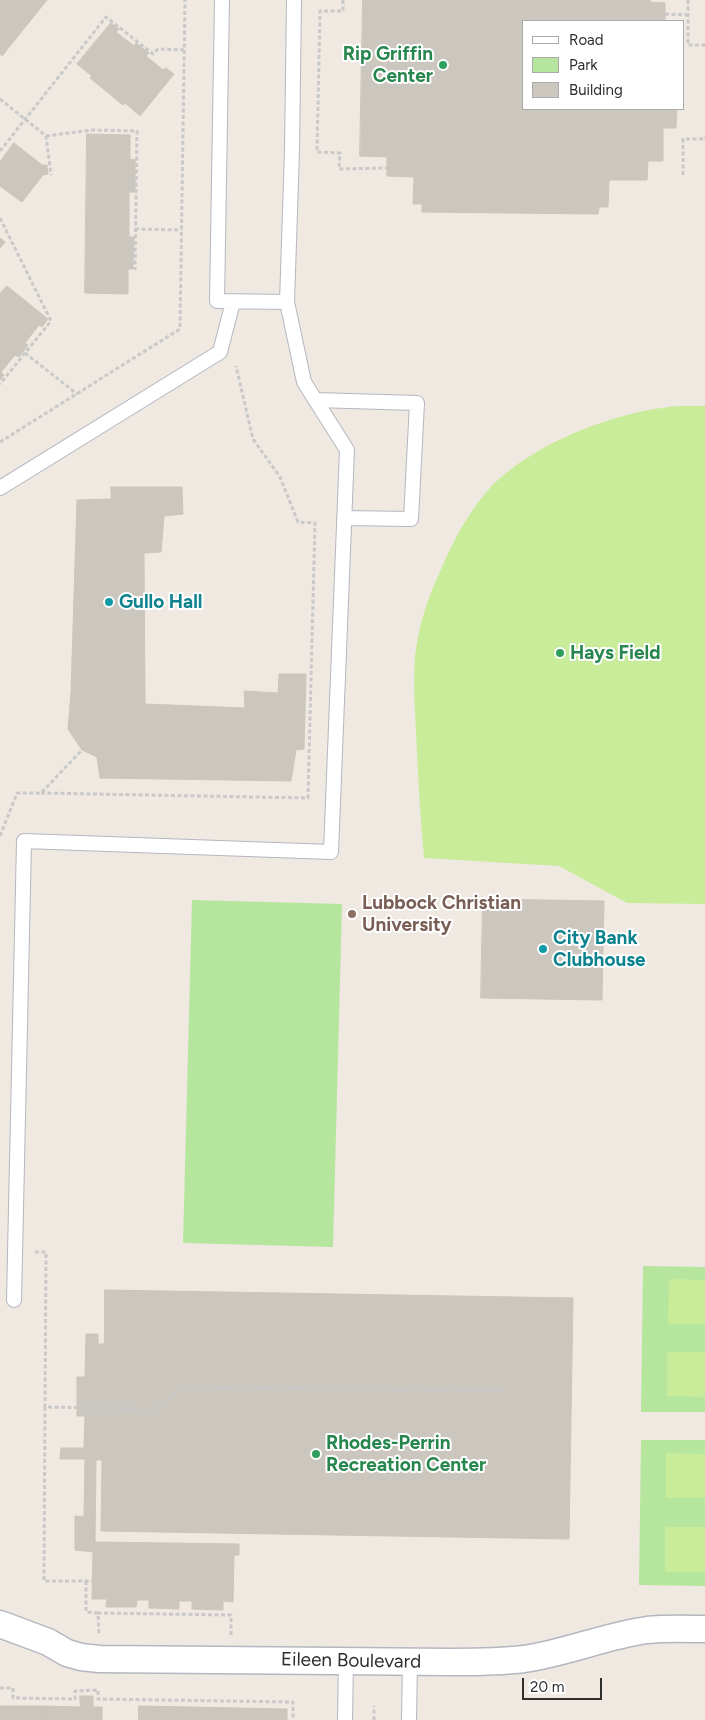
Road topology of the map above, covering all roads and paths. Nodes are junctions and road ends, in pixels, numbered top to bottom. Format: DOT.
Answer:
graph roads {
  1 [pos="185,0"];
  2 [pos="222,0"];
  3 [pos="294,0"];
  4 [pos="343,0"];
  5 [pos="688,0"];
  6 [pos="665,14"];
  7 [pos="688,14"];
  8 [pos="705,45"];
  9 [pos="184,50"];
  10 [pos="0,99"];
  11 [pos="25,119"];
  12 [pos="46,136"];
  13 [pos="705,137"];
  14 [pos="0,151"];
  15 [pos="387,168"];
  16 [pos="51,175"];
  17 [pos="683,175"];
  18 [pos="0,218"];
  19 [pos="135,230"];
  20 [pos="181,230"];
  21 [pos="135,270"];
  22 [pos="233,302"];
  23 [pos="287,302"];
  24 [pos="25,353"];
  25 [pos="236,366"];
  26 [pos="0,384"];
  27 [pos="77,394"];
  28 [pos="316,400"];
  29 [pos="0,442"];
  30 [pos="0,488"];
  31 [pos="344,518"];
  32 [pos="82,750"];
  33 [pos="42,793"];
  34 [pos="0,836"];
  35 [pos="29,1252"];
  36 [pos="14,1300"];
  37 [pos="504,1391"];
  38 [pos="45,1407"];
  39 [pos="86,1581"];
  40 [pos="92,1581"];
  41 [pos="98,1613"];
  42 [pos="0,1624"];
  43 [pos="705,1630"];
  44 [pos="99,1633"];
  45 [pos="231,1636"];
  46 [pos="346,1661"];
  47 [pos="410,1662"];
  48 [pos="0,1688"];
  49 [pos="374,1706"];
  50 [pos="293,1720"];
  51 [pos="346,1720"];
  52 [pos="374,1720"];
  53 [pos="409,1720"];
  1 -- 9 [label="path"];
  2 -- 22 [label="lane"];
  3 -- 23 [label="lane"];
  4 -- 15 [label="path"];
  5 -- 7 [label="path"];
  6 -- 7 [label="path"];
  7 -- 8 [label="path"];
  9 -- 11 [label="path"];
  9 -- 20 [label="path"];
  10 -- 11 [label="path"];
  11 -- 12 [label="path"];
  11 -- 14 [label="path"];
  12 -- 16 [label="path"];
  12 -- 19 [label="path"];
  13 -- 17 [label="path"];
  18 -- 24 [label="path"];
  19 -- 20 [label="path"];
  19 -- 21 [label="path"];
  20 -- 27 [label="path"];
  22 -- 23 [label="lane"];
  22 -- 30 [label="lane"];
  23 -- 28 [label="lane"];
  24 -- 26 [label="path"];
  24 -- 27 [label="path"];
  25 -- 33 [label="path"];
  27 -- 29 [label="path"];
  28 -- 31 [label="lane"];
  28 -- 31 [label="lane"];
  31 -- 36 [label="lane"];
  32 -- 33 [label="path"];
  33 -- 34 [label="path"];
  35 -- 38 [label="path"];
  37 -- 38 [label="path"];
  38 -- 39 [label="path"];
  39 -- 40 [label="path"];
  39 -- 41 [label="path"];
  41 -- 44 [label="path"];
  41 -- 45 [label="path"];
  42 -- 46 [label="street, Eileen Boulevard"];
  43 -- 47 [label="street, Eileen Boulevard"];
  46 -- 47 [label="street, Eileen Boulevard"];
  46 -- 51 [label="lane"];
  47 -- 53 [label="lane"];
  48 -- 50 [label="path"];
  49 -- 52 [label="path"];
}
